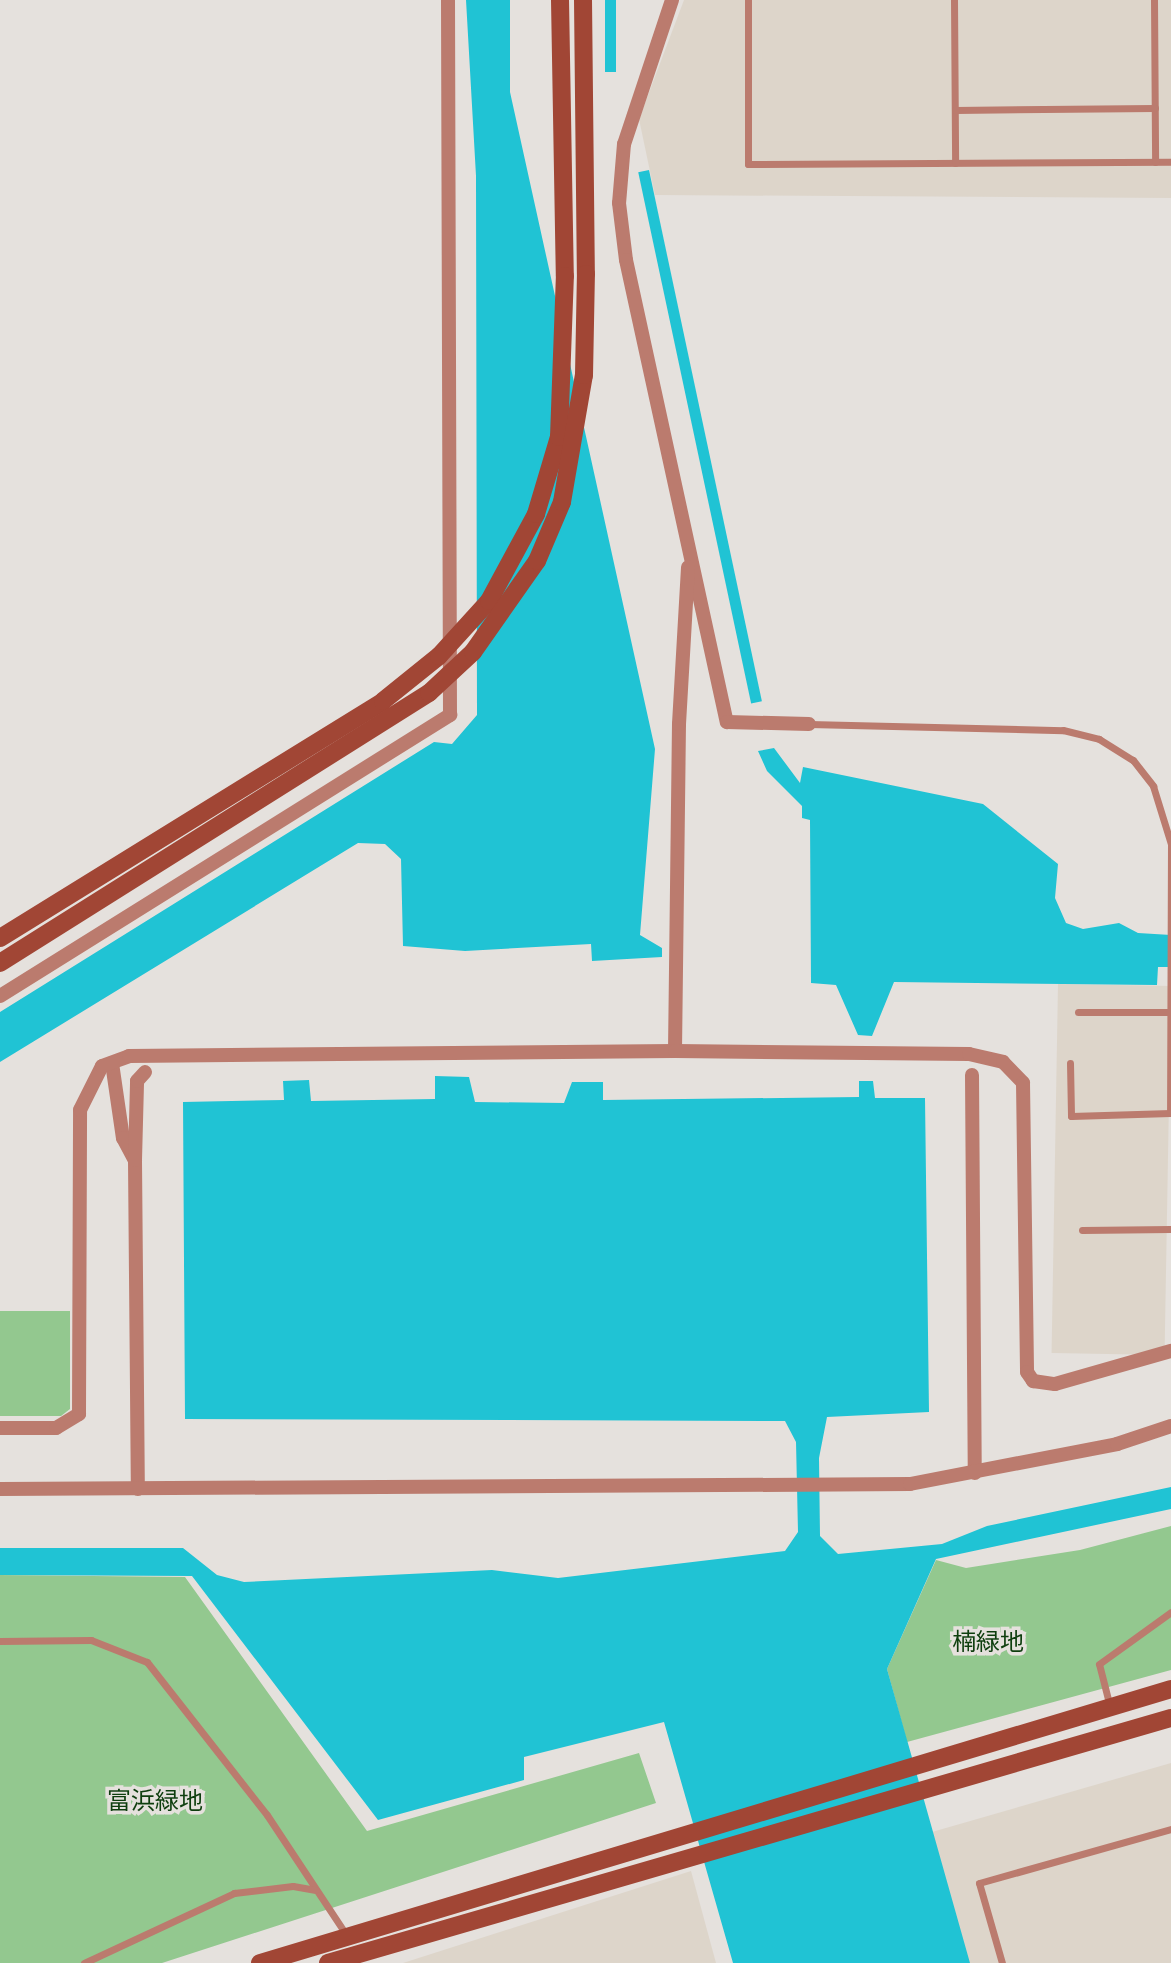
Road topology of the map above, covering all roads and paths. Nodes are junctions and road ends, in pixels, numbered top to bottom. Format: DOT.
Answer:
graph roads {
  1 [pos="447,0"];
  2 [pos="560,0"];
  3 [pos="583,0"];
  4 [pos="672,0"];
  5 [pos="748,0"];
  6 [pos="954,0"];
  7 [pos="1154,0"];
  8 [pos="1155,108"];
  9 [pos="955,110"];
  10 [pos="1155,162"];
  11 [pos="1171,162"];
  12 [pos="955,163"];
  13 [pos="689,548"];
  14 [pos="809,724"];
  15 [pos="0,938"];
  16 [pos="0,963"];
  17 [pos="1169,973"];
  18 [pos="0,996"];
  19 [pos="1170,1012"];
  20 [pos="1078,1013"];
  21 [pos="676,1051"];
  22 [pos="112,1063"];
  23 [pos="1070,1063"];
  24 [pos="145,1072"];
  25 [pos="972,1075"];
  26 [pos="1170,1113"];
  27 [pos="135,1161"];
  28 [pos="1171,1229"];
  29 [pos="1082,1230"];
  30 [pos="1171,1351"];
  31 [pos="1171,1426"];
  32 [pos="0,1429"];
  33 [pos="975,1473"];
  34 [pos="0,1489"];
  35 [pos="138,1489"];
  36 [pos="1171,1612"];
  37 [pos="0,1641"];
  38 [pos="1171,1689"];
  39 [pos="1110,1707"];
  40 [pos="1171,1718"];
  41 [pos="1171,1829"];
  42 [pos="317,1890"];
  43 [pos="345,1933"];
  44 [pos="84,1963"];
  45 [pos="260,1963"];
  46 [pos="328,1963"];
  47 [pos="1002,1963"];
  1 -- 18 [label="street"];
  2 -- 15 [label="street, bridge"];
  3 -- 16 [label="street, bridge"];
  4 -- 13 [label="street"];
  5 -- 12 [label="lane"];
  6 -- 9 [label="lane"];
  7 -- 8 [label="lane"];
  8 -- 9 [label="lane"];
  8 -- 10 [label="lane"];
  9 -- 12 [label="lane"];
  10 -- 11 [label="lane"];
  10 -- 12 [label="lane"];
  13 -- 14 [label="street"];
  13 -- 21 [label="street"];
  14 -- 17 [label="lane"];
  17 -- 19 [label="lane"];
  19 -- 20 [label="lane"];
  19 -- 26 [label="lane"];
  21 -- 22 [label="street"];
  21 -- 30 [label="street"];
  22 -- 27 [label="street"];
  22 -- 32 [label="street"];
  23 -- 26 [label="lane"];
  24 -- 27 [label="street"];
  25 -- 33 [label="street"];
  27 -- 35 [label="street"];
  28 -- 29 [label="lane"];
  31 -- 33 [label="street"];
  33 -- 35 [label="street"];
  34 -- 35 [label="street"];
  36 -- 39 [label="lane"];
  37 -- 42 [label="lane"];
  38 -- 39 [label="street"];
  39 -- 43 [label="street"];
  40 -- 46 [label="street"];
  41 -- 47 [label="lane"];
  42 -- 43 [label="lane"];
  42 -- 44 [label="lane"];
  43 -- 45 [label="street"];
}
